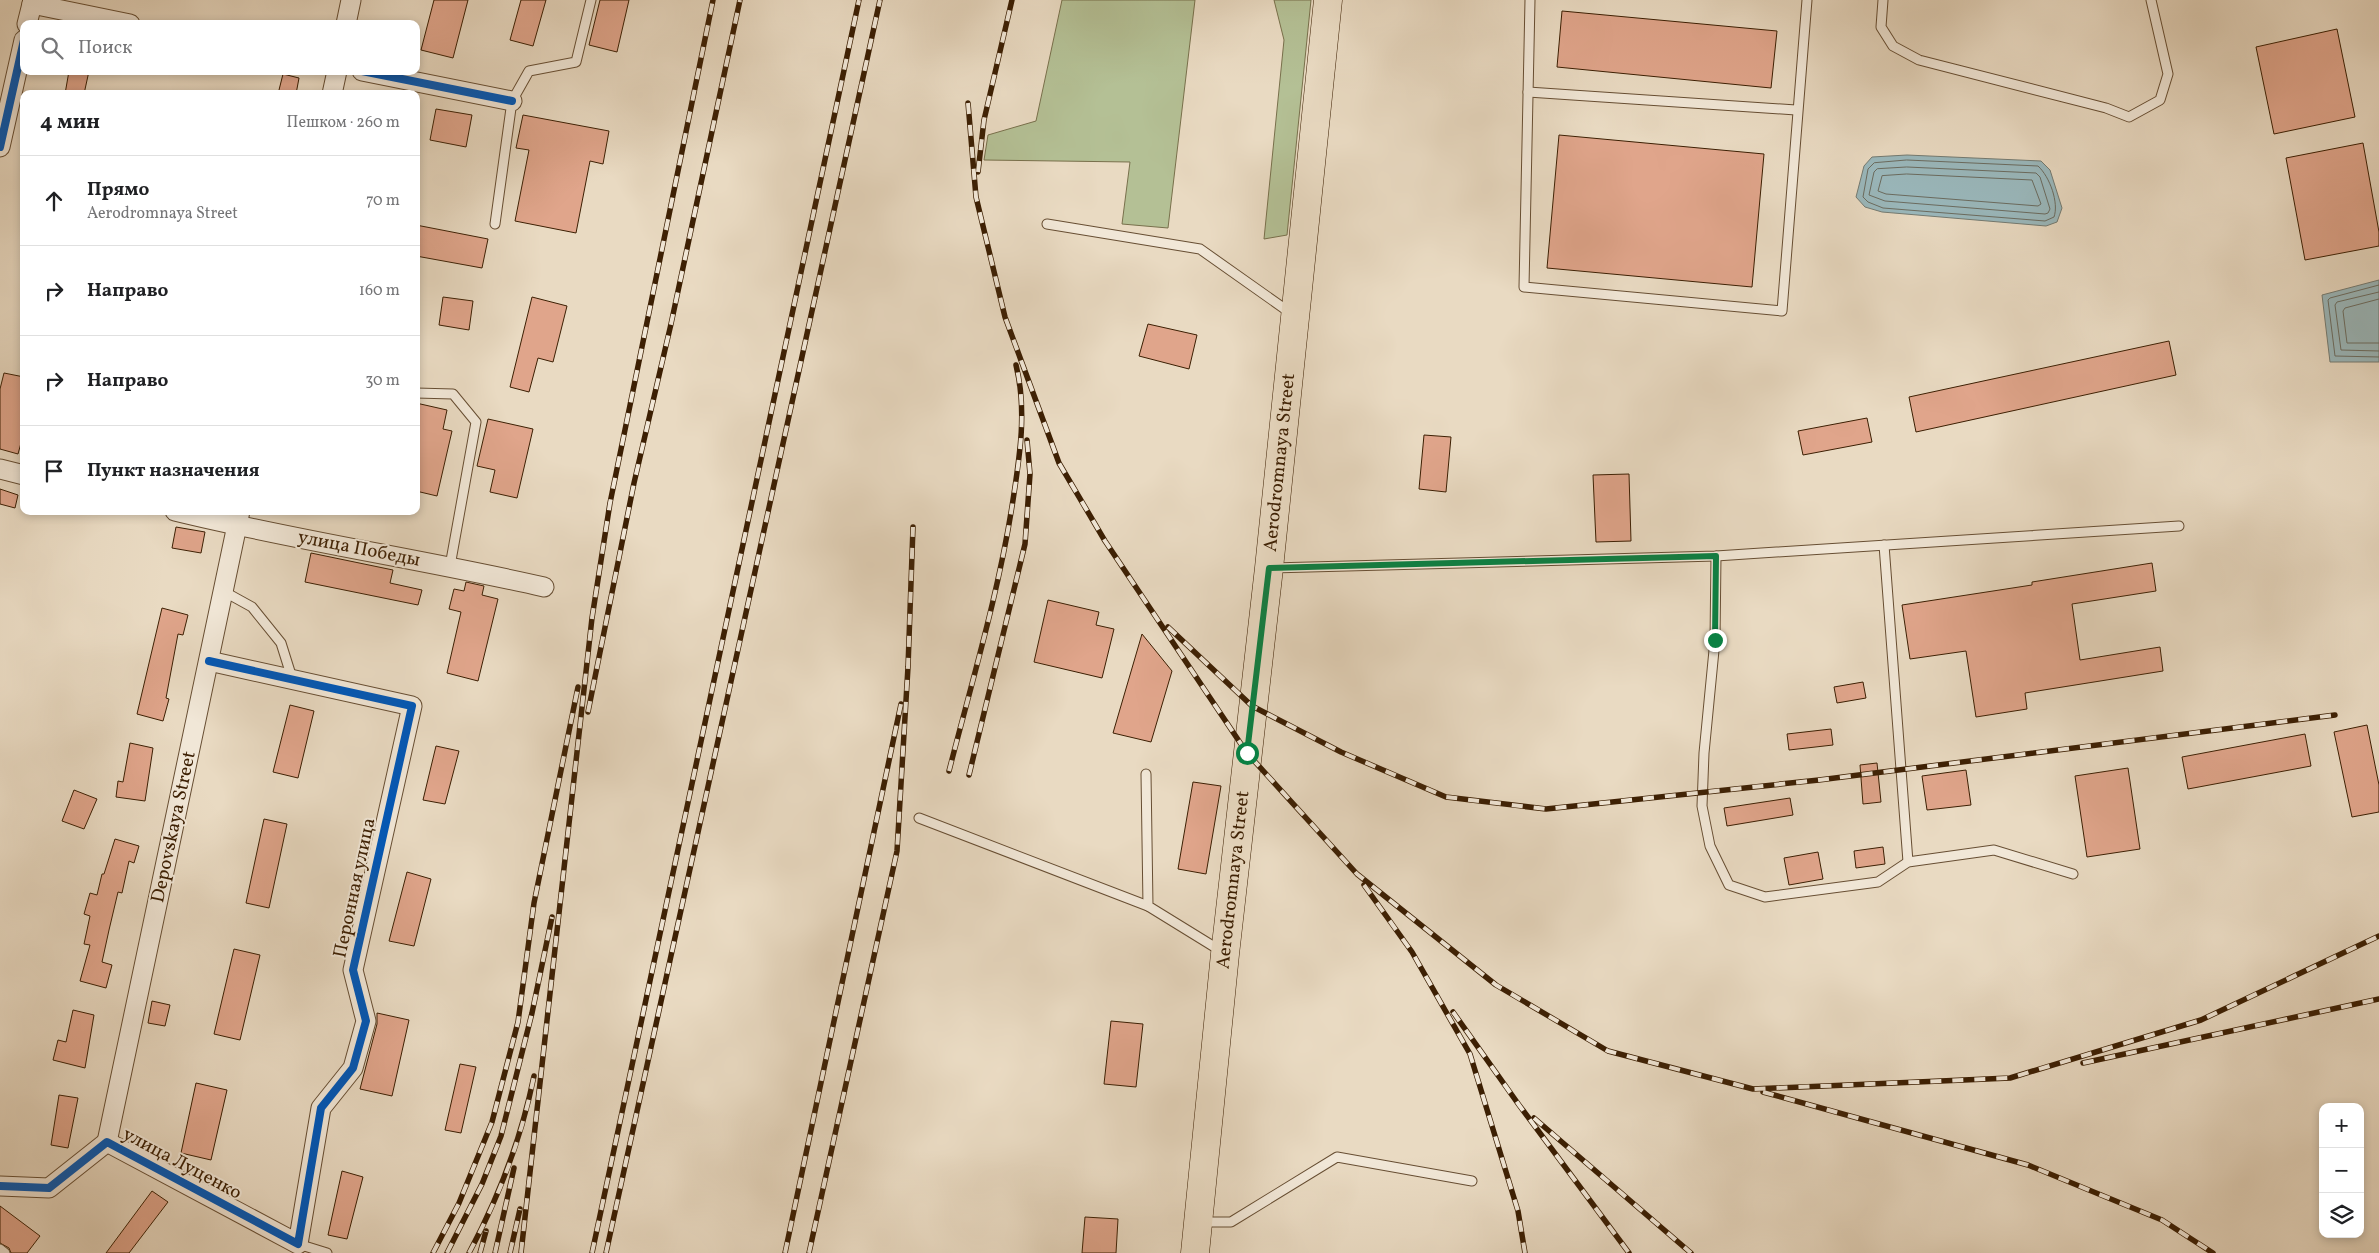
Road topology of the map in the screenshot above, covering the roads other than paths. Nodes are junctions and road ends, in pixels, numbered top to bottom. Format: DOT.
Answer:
graph roads {
  1 [pos="351,0"];
  2 [pos="592,0"];
  3 [pos="1328,0"];
  4 [pos="1530,0"];
  5 [pos="1806,0"];
  6 [pos="1883,0"];
  7 [pos="2151,0"];
  8 [pos="32,2"];
  9 [pos="28,20"];
  10 [pos="112,20"];
  11 [pos="347,20"];
  12 [pos="20,58"];
  13 [pos="336,75"];
  14 [pos="382,75"];
  15 [pos="333,90"];
  16 [pos="1528,92"];
  17 [pos="512,101"];
  18 [pos="1796,110"];
  19 [pos="0,146"];
  20 [pos="495,224"];
  21 [pos="1047,224"];
  22 [pos="1294,315"];
  23 [pos="420,393"];
  24 [pos="0,469"];
  25 [pos="20,474"];
  26 [pos="206,515"];
  27 [pos="238,519"];
  28 [pos="2179,526"];
  29 [pos="1884,545"];
  30 [pos="1716,556"];
  31 [pos="450,566"];
  32 [pos="1269,568"];
  33 [pos="544,587"];
  34 [pos="223,591"];
  35 [pos="209,661"];
  36 [pos="292,678"];
  37 [pos="1146,774"];
  38 [pos="919,818"];
  39 [pos="1908,862"];
  40 [pos="2073,874"];
  41 [pos="1148,906"];
  42 [pos="1225,954"];
  43 [pos="107,1142"];
  44 [pos="1472,1181"];
  45 [pos="0,1186"];
  46 [pos="1200,1222"];
  47 [pos="298,1244"];
  48 [pos="0,1249"];
  49 [pos="5,1253"];
  50 [pos="328,1253"];
  51 [pos="1195,1253"];
  1 -- 11 [label="street"];
  2 -- 17 [label="lane"];
  3 -- 22 [label="main road, Aerodromnaya Street"];
  4 -- 16 [label="lane"];
  5 -- 18 [label="lane"];
  6 -- 7 [label="lane"];
  8 -- 9 [label="street"];
  8 -- 10 [label="street"];
  12 -- 19 [label="street"];
  13 -- 15 [label="street"];
  14 -- 17 [label="street"];
  16 -- 18 [label="lane"];
  16 -- 18 [label="lane"];
  17 -- 20 [label="lane"];
  21 -- 22 [label="lane"];
  22 -- 32 [label="main road, Aerodromnaya Street"];
  23 -- 31 [label="lane"];
  24 -- 25 [label="street"];
  26 -- 27 [label="street, улица Победы"];
  27 -- 31 [label="street, улица Победы"];
  27 -- 34 [label="street, Depovskaya Street"];
  28 -- 29 [label="lane"];
  29 -- 30 [label="lane"];
  29 -- 39 [label="lane"];
  30 -- 32 [label="lane"];
  30 -- 39 [label="lane"];
  31 -- 33 [label="street, улица Победы"];
  32 -- 42 [label="main road, Aerodromnaya Street"];
  34 -- 35 [label="street, Depovskaya Street"];
  34 -- 36 [label="lane"];
  35 -- 36 [label="street"];
  35 -- 43 [label="street, Depovskaya Street"];
  36 -- 47 [label="street, Перонная улица"];
  37 -- 41 [label="lane"];
  38 -- 41 [label="lane"];
  39 -- 40 [label="lane"];
  41 -- 42 [label="lane"];
  42 -- 46 [label="main road, Aerodromnaya Street"];
  43 -- 45 [label="street, улица Луценко"];
  43 -- 47 [label="street, улица Луценко"];
  44 -- 46 [label="lane"];
  46 -- 51 [label="main road, Aerodromnaya Street"];
  47 -- 50 [label="lane"];
  48 -- 49 [label="lane"];
}
